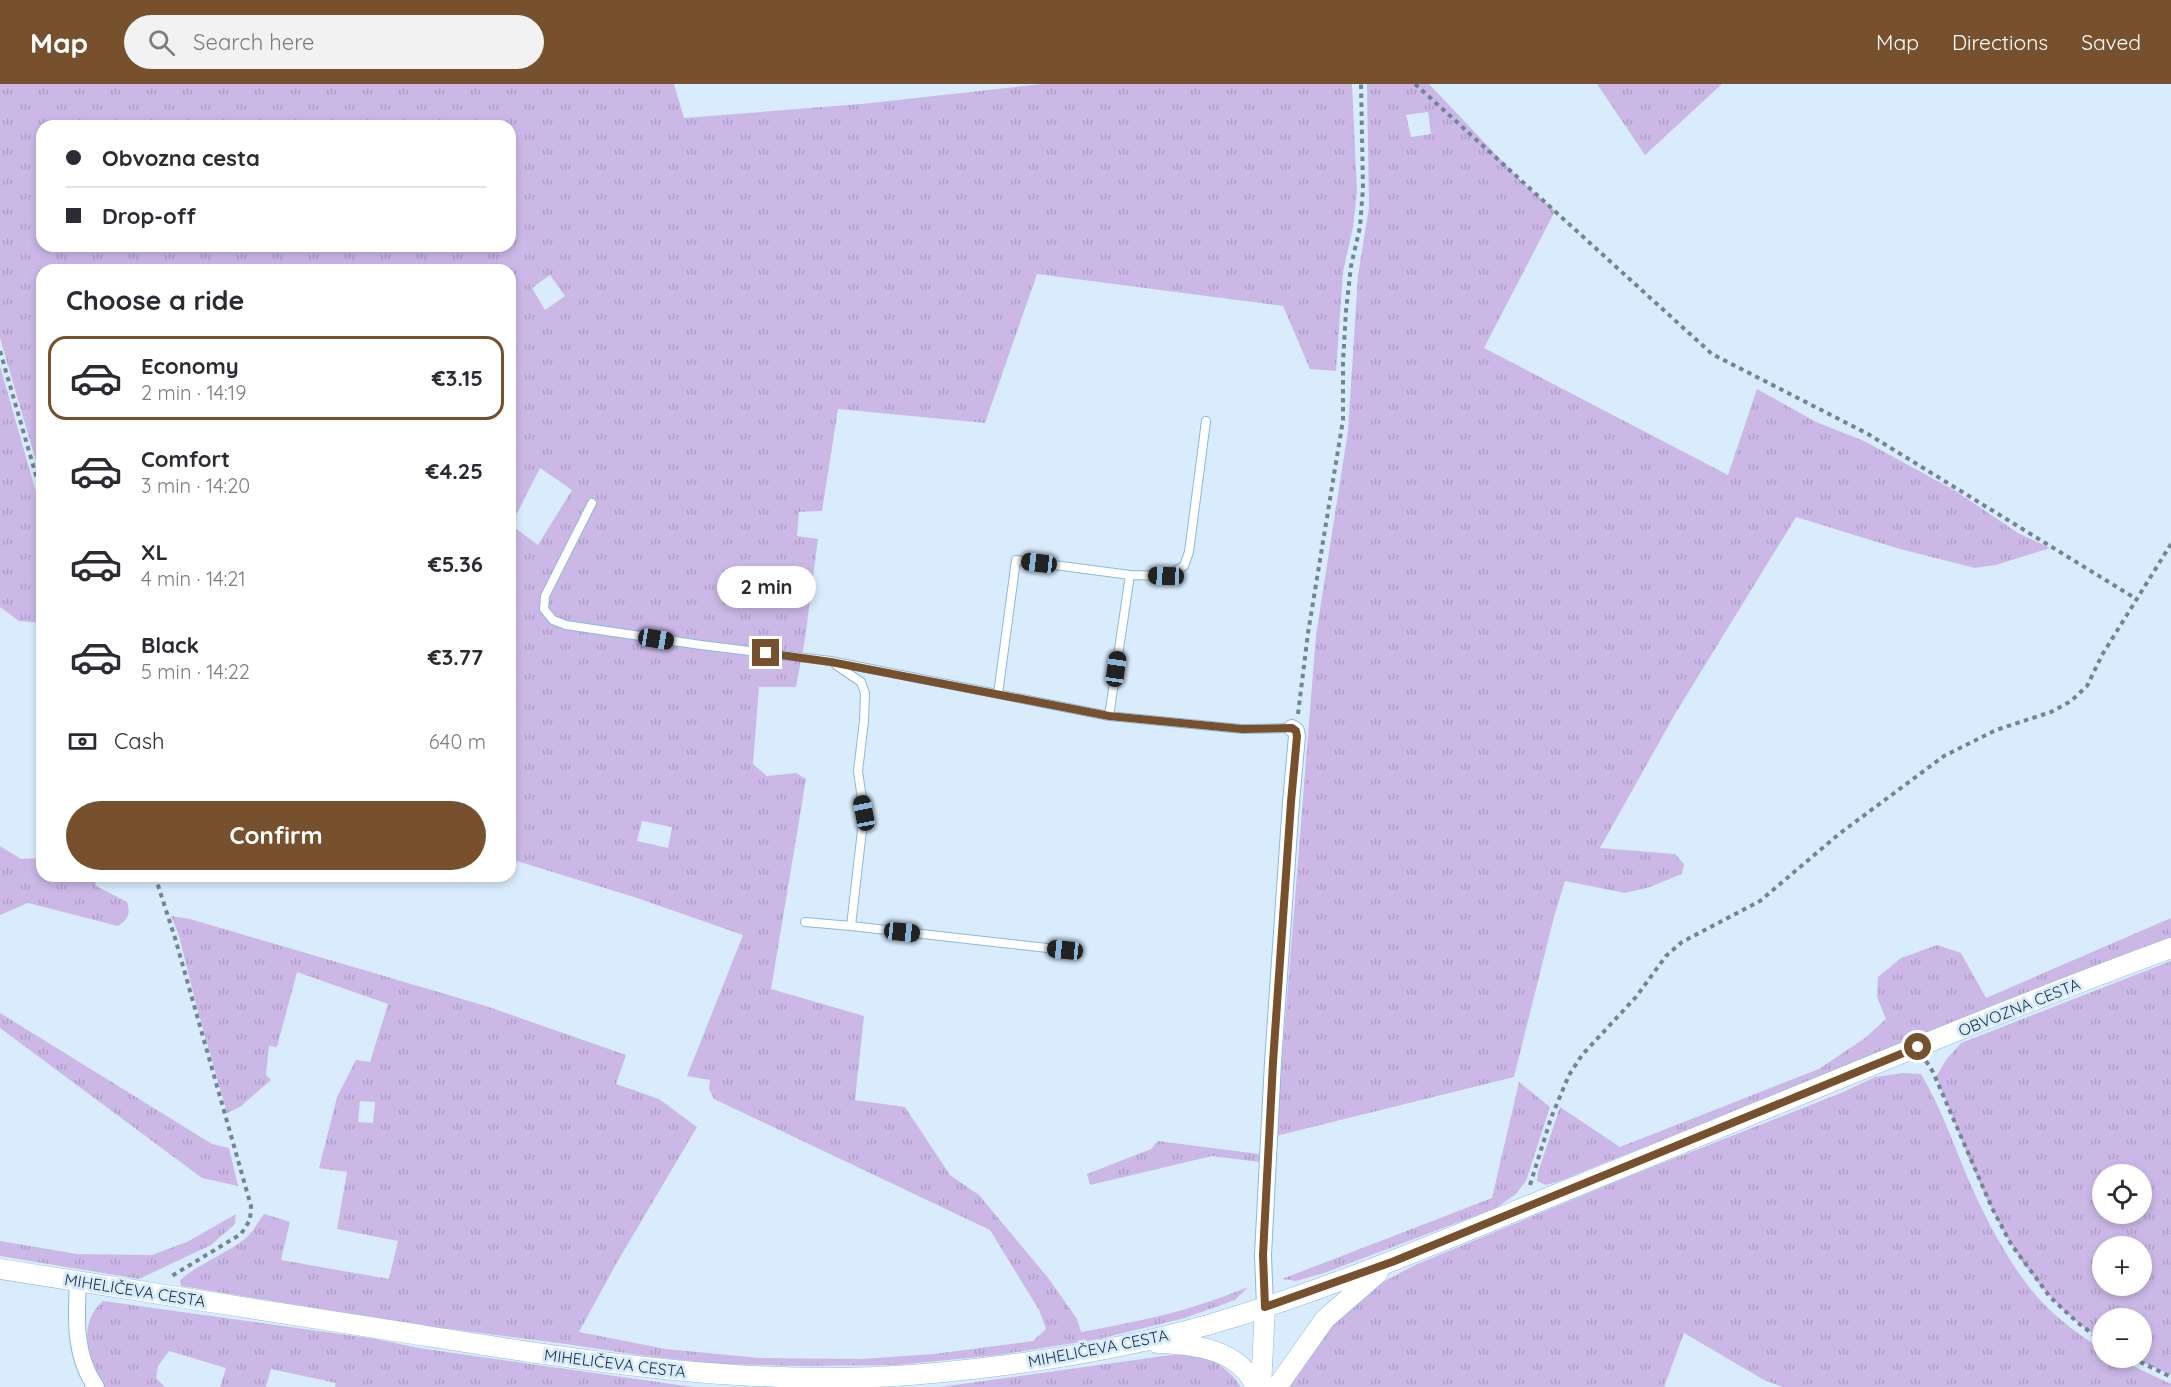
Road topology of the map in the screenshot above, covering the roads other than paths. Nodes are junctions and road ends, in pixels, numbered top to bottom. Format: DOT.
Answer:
graph roads {
  1 [pos="1206,420"];
  2 [pos="592,503"];
  3 [pos="1130,575"];
  4 [pos="831,662"];
  5 [pos="998,694"];
  6 [pos="1109,716"];
  7 [pos="1294,729"];
  8 [pos="805,922"];
  9 [pos="851,926"];
  10 [pos="2171,948"];
  11 [pos="1065,950"];
  12 [pos="1392,1262"];
  13 [pos="0,1269"];
  14 [pos="78,1282"];
  15 [pos="1265,1307"];
  16 [pos="1133,1343"];
  17 [pos="96,1387"];
  18 [pos="1256,1387"];
  19 [pos="1261,1387"];
  20 [pos="1277,1387"];
  1 -- 3 [label="lane"];
  2 -- 4 [label="lane"];
  3 -- 5 [label="lane"];
  3 -- 6 [label="lane"];
  4 -- 5 [label="lane"];
  4 -- 9 [label="lane"];
  5 -- 6 [label="lane"];
  6 -- 7 [label="lane"];
  7 -- 15 [label="street"];
  8 -- 9 [label="lane"];
  9 -- 11 [label="lane"];
  10 -- 12 [label="street, OBVOZNA CESTA"];
  12 -- 15 [label="street, OBVOZNA CESTA"];
  12 -- 20 [label="street"];
  13 -- 14 [label="street, MIHELIČEVA CESTA"];
  14 -- 16 [label="street, MIHELIČEVA CESTA"];
  14 -- 17 [label="street"];
  15 -- 16 [label="street, MIHELIČEVA CESTA"];
  15 -- 19 [label="street"];
  16 -- 18 [label="street"];
}
